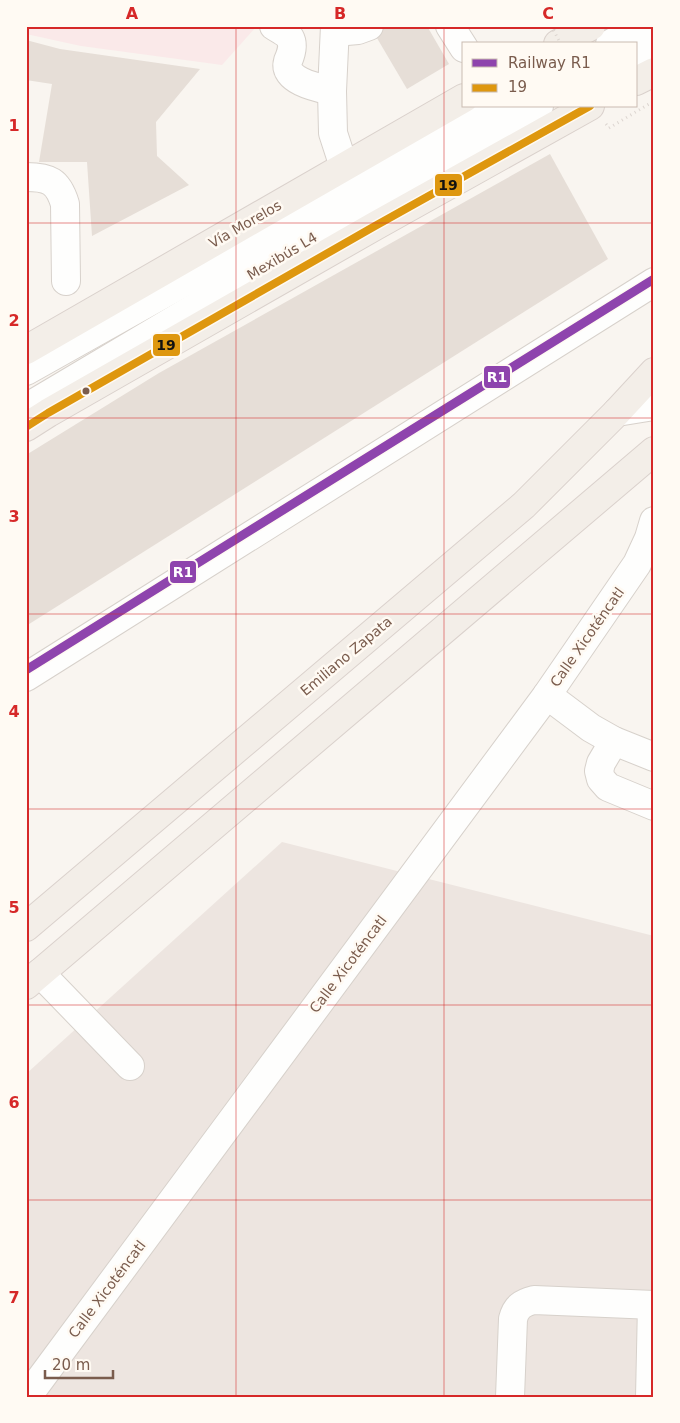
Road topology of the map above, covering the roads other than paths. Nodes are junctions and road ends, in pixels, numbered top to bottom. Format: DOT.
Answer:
graph roads {
  1 [pos="274,26"];
  2 [pos="369,26"];
  3 [pos="450,26"];
  4 [pos="590,26"];
  5 [pos="641,26"];
  6 [pos="335,29"];
  7 [pos="563,42"];
  8 [pos="613,42"];
  9 [pos="654,44"];
  10 [pos="462,45"];
  11 [pos="638,53"];
  12 [pos="654,72"];
  13 [pos="638,80"];
  14 [pos="332,91"];
  15 [pos="462,100"];
  16 [pos="495,108"];
  17 [pos="535,108"];
  18 [pos="585,108"];
  19 [pos="26,177"];
  20 [pos="359,197"];
  21 [pos="66,281"];
  22 [pos="654,282"];
  23 [pos="26,350"];
  24 [pos="26,371"];
  25 [pos="654,372"];
  26 [pos="654,406"];
  27 [pos="26,408"];
  28 [pos="618,412"];
  29 [pos="26,427"];
  30 [pos="653,458"];
  31 [pos="654,522"];
  32 [pos="26,676"];
  33 [pos="547,695"];
  34 [pos="614,741"];
  35 [pos="654,757"];
  36 [pos="654,806"];
  37 [pos="26,927"];
  38 [pos="33,979"];
  39 [pos="130,1066"];
  40 [pos="653,1305"];
  41 [pos="27,1397"];
  42 [pos="510,1397"];
  43 [pos="650,1397"];
  1 -- 14 [label="street"];
  2 -- 6 [label="street"];
  3 -- 10 [label="street"];
  4 -- 7 [label="main road"];
  5 -- 8 [label="street"];
  6 -- 14 [label="street"];
  9 -- 11 [label="street"];
  12 -- 13 [label="main road"];
  14 -- 20 [label="street"];
  15 -- 20 [label="main road, Vía Morelos"];
  16 -- 20 [label="street, Mexibús L4"];
  17 -- 20 [label="street, Mexibús L4"];
  18 -- 20 [label="main road, Vía Morelos"];
  19 -- 21 [label="street"];
  20 -- 23 [label="main road, Vía Morelos"];
  20 -- 24 [label="street, Mexibús L4"];
  20 -- 27 [label="street, Mexibús L4"];
  20 -- 29 [label="main road, Vía Morelos"];
  22 -- 32 [label="street"];
  25 -- 28 [label="main road, Emiliano Zapata"];
  26 -- 28 [label="street"];
  28 -- 37 [label="main road, Emiliano Zapata"];
  30 -- 38 [label="main road"];
  31 -- 33 [label="street, Calle Xicoténcatl"];
  33 -- 34 [label="street"];
  33 -- 41 [label="street, Calle Xicoténcatl"];
  34 -- 35 [label="street"];
  34 -- 36 [label="street"];
  38 -- 39 [label="street"];
  40 -- 42 [label="street"];
  40 -- 43 [label="street"];
}
